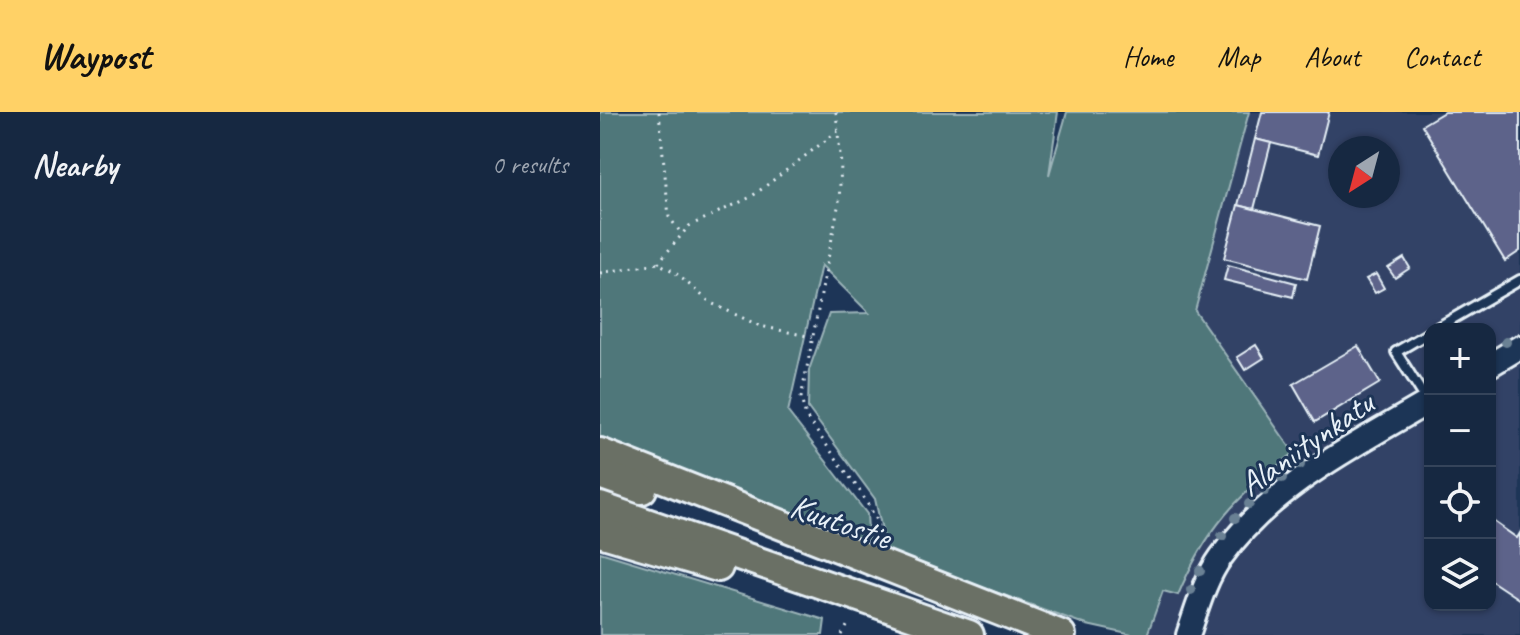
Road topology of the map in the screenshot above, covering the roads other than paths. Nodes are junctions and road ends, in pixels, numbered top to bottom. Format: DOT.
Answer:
graph roads {
  1 [pos="1520,280"];
  2 [pos="1445,323"];
  3 [pos="1424,336"];
  4 [pos="1520,347"];
  5 [pos="1496,361"];
  6 [pos="1424,394"];
  7 [pos="1424,404"];
  8 [pos="600,453"];
  9 [pos="600,474"];
  10 [pos="600,507"];
  11 [pos="600,532"];
  12 [pos="949,635"];
  13 [pos="969,635"];
  14 [pos="1060,635"];
  15 [pos="1188,635"];
  1 -- 2 [label="lane"];
  3 -- 6 [label="lane"];
  4 -- 5 [label="main road"];
  7 -- 15 [label="main road, Alaniitynkatu"];
  8 -- 14 [label="highway"];
  9 -- 14 [label="highway, Kuutostie"];
  10 -- 13 [label="highway, Kuutostie"];
  11 -- 12 [label="highway"];
}
